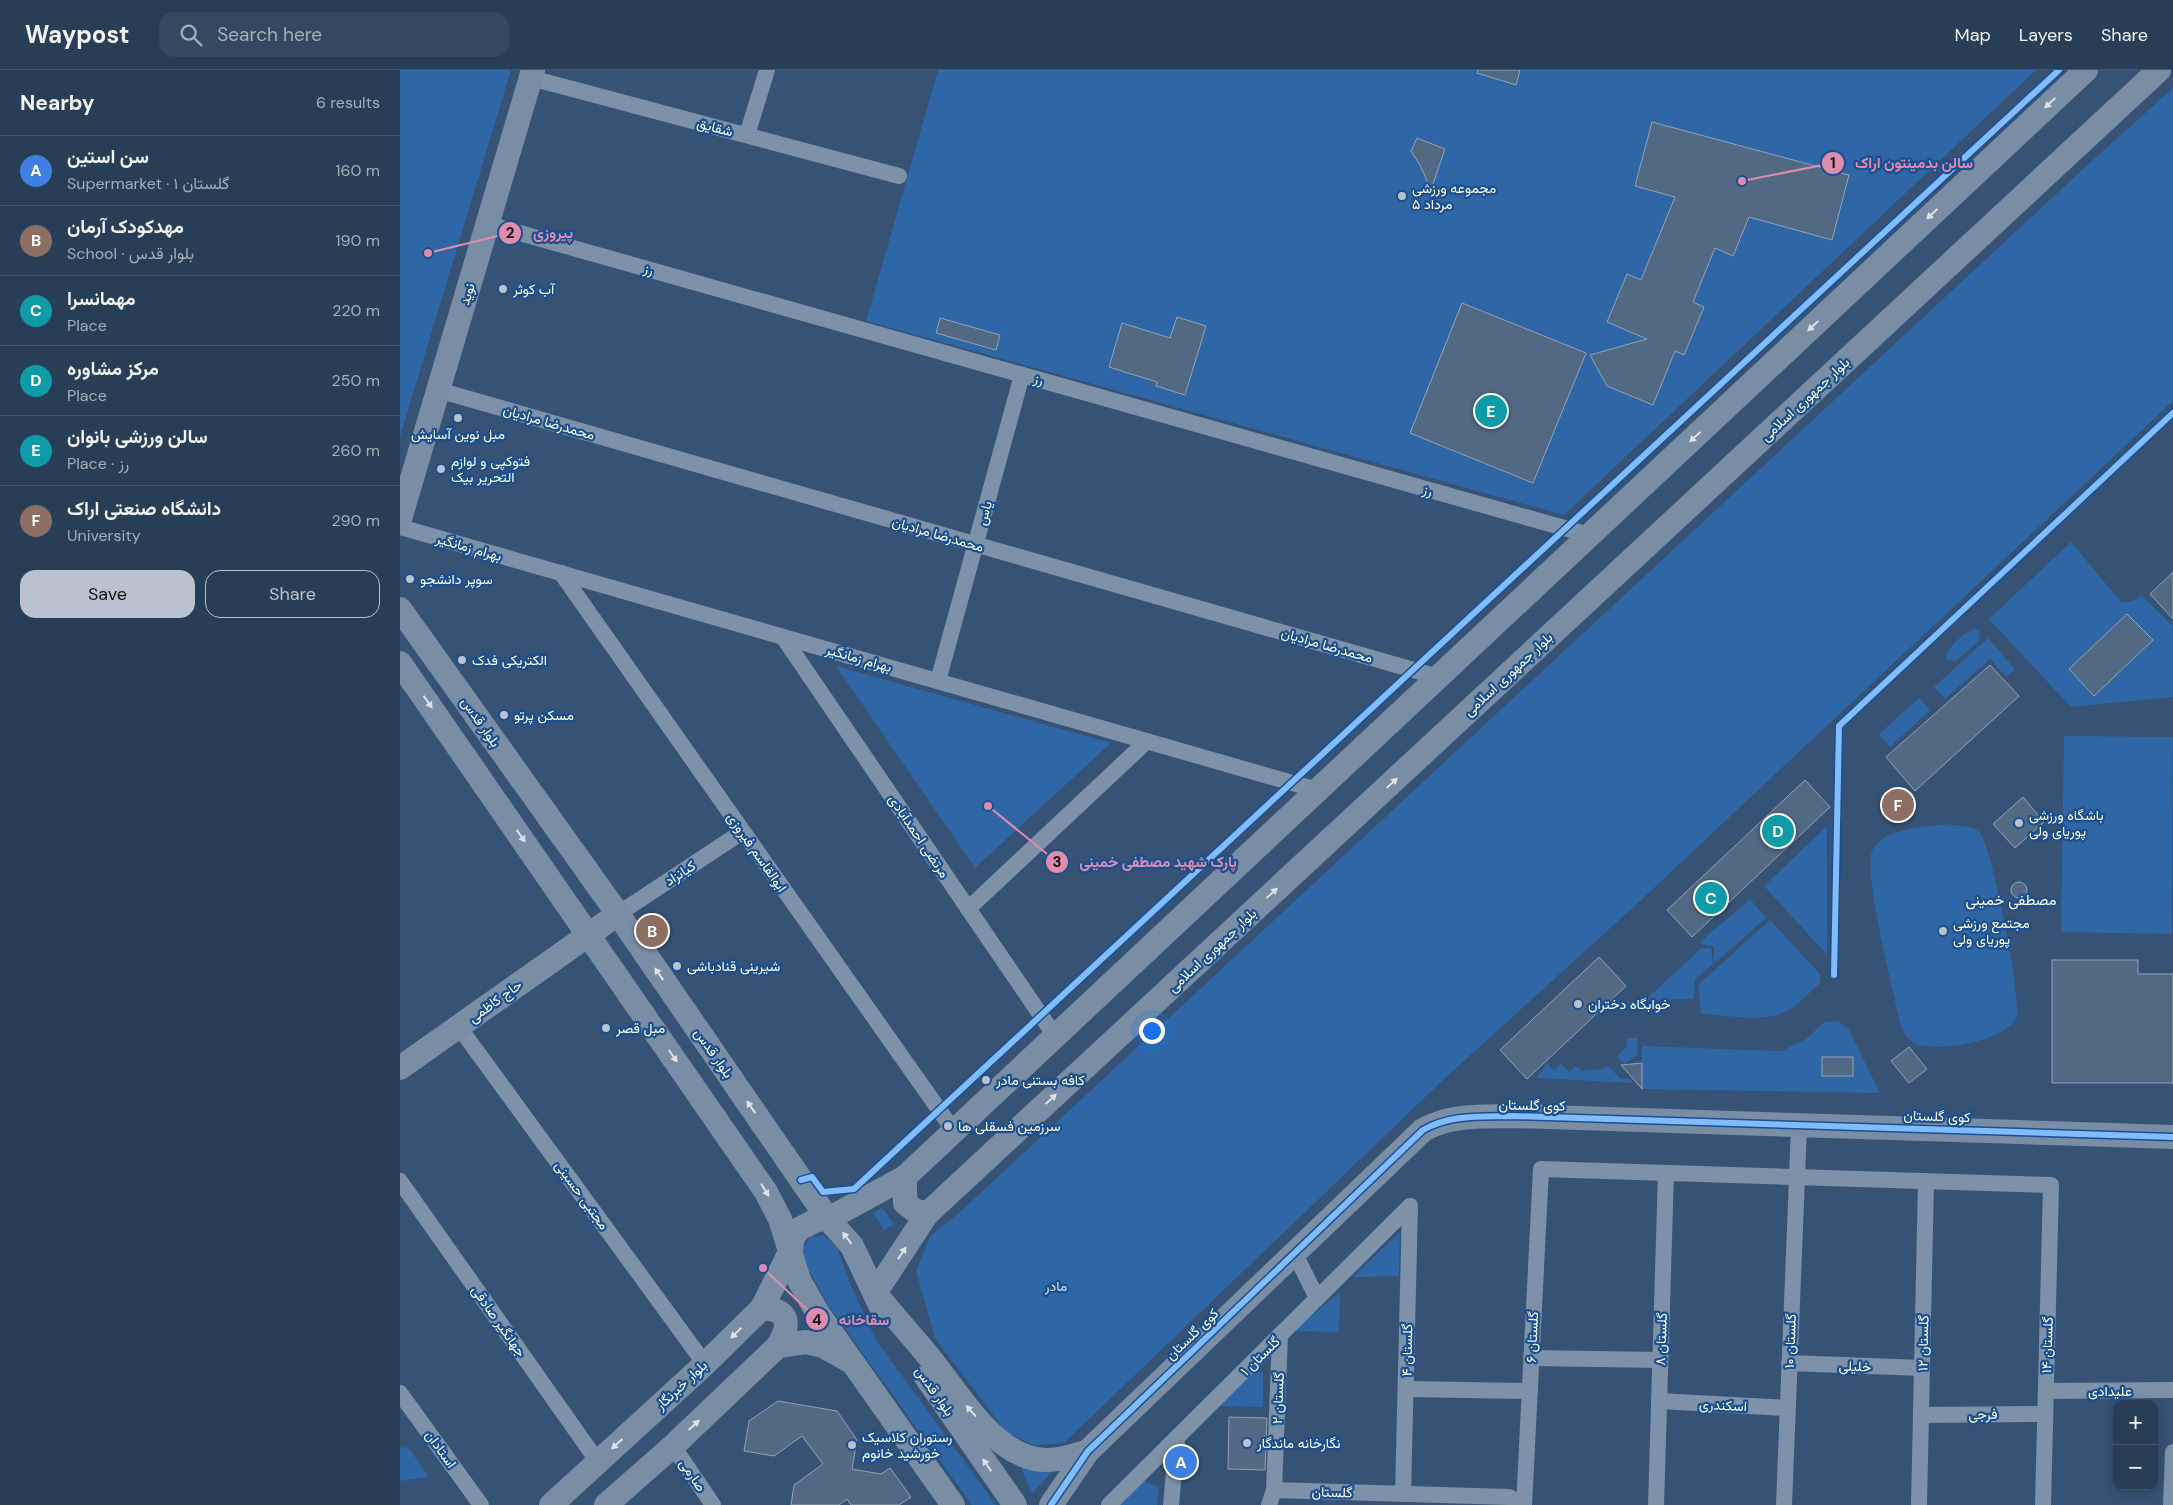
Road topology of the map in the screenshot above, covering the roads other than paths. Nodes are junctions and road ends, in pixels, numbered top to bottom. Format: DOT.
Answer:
graph roads {
  1 [pos="767,70"];
  2 [pos="2086,70"];
  3 [pos="2159,70"];
  4 [pos="532,74"];
  5 [pos="747,136"];
  6 [pos="899,176"];
  7 [pos="488,224"];
  8 [pos="1022,375"];
  9 [pos="438,390"];
  10 [pos="400,519"];
  11 [pos="400,527"];
  12 [pos="1589,535"];
  13 [pos="976,544"];
  14 [pos="561,573"];
  15 [pos="400,609"];
  16 [pos="783,637"];
  17 [pos="400,662"];
  18 [pos="1438,677"];
  19 [pos="938,681"];
  20 [pos="1147,741"];
  21 [pos="1317,790"];
  22 [pos="742,832"];
  23 [pos="968,909"];
  24 [pos="618,914"];
  25 [pos="590,934"];
  26 [pos="459,1027"];
  27 [pos="1055,1036"];
  28 [pos="400,1068"];
  29 [pos="1799,1126"];
  30 [pos="954,1131"];
  31 [pos="2173,1137"];
  32 [pos="1666,1173"];
  33 [pos="905,1176"];
  34 [pos="1796,1177"];
  35 [pos="400,1181"];
  36 [pos="1926,1181"];
  37 [pos="1410,1206"];
  38 [pos="927,1214"];
  39 [pos="828,1219"];
  40 [pos="791,1250"];
  41 [pos="1294,1252"];
  42 [pos="875,1293"];
  43 [pos="1317,1298"];
  44 [pos="762,1308"];
  45 [pos="1280,1335"];
  46 [pos="778,1346"];
  47 [pos="1531,1358"];
  48 [pos="1660,1360"];
  49 [pos="850,1362"];
  50 [pos="1789,1363"];
  51 [pos="704,1364"];
  52 [pos="1922,1368"];
  53 [pos="1406,1390"];
  54 [pos="2173,1390"];
  55 [pos="1530,1391"];
  56 [pos="2046,1391"];
  57 [pos="400,1393"];
  58 [pos="1659,1402"];
  59 [pos="1787,1408"];
  60 [pos="2046,1414"];
  61 [pos="1921,1415"];
  62 [pos="1177,1438"];
  63 [pos="673,1446"];
  64 [pos="1088,1451"];
  65 [pos="2173,1452"];
  66 [pos="598,1462"];
  67 [pos="1393,1497"];
  68 [pos="1272,1498"];
  69 [pos="481,1505"];
  70 [pos="550,1505"];
  71 [pos="606,1505"];
  72 [pos="713,1505"];
  73 [pos="953,1505"];
  74 [pos="1015,1505"];
  75 [pos="1051,1505"];
  76 [pos="1109,1505"];
  77 [pos="1171,1505"];
  78 [pos="1524,1505"];
  79 [pos="1656,1505"];
  80 [pos="1784,1505"];
  81 [pos="1919,1505"];
  82 [pos="2043,1505"];
  83 [pos="2171,1505"];
  1 -- 5 [label="street"];
  2 -- 12 [label="main road, one-way"];
  38 -- 3 [label="main road, بلوار جمهوری اسلامی, one-way"];
  4 -- 5 [label="street, شقایق"];
  4 -- 7 [label="main road, نوید"];
  5 -- 6 [label="street, شقایق"];
  7 -- 8 [label="street, رز"];
  7 -- 9 [label="main road, نوید"];
  8 -- 12 [label="street, رز"];
  8 -- 13 [label="street, یاس"];
  9 -- 10 [label="main road, نوید"];
  9 -- 13 [label="street, محمدرضا مرادیان"];
  11 -- 14 [label="street, بهرام زمانگیر"];
  12 -- 18 [label="main road"];
  13 -- 18 [label="street, محمدرضا مرادیان"];
  13 -- 19 [label="street, یاس"];
  14 -- 16 [label="street, بهرام زمانگیر"];
  14 -- 22 [label="street, ابوالقاسم فیروزی"];
  15 -- 24 [label="main road, بلوار قدس"];
  16 -- 19 [label="street, بهرام زمانگیر"];
  16 -- 23 [label="street, مرتضی احمدآبادی"];
  17 -- 25 [label="main road, one-way"];
  18 -- 21 [label="main road"];
  19 -- 20 [label="street, بهرام زمانگیر"];
  20 -- 21 [label="street, بهرام زمانگیر"];
  20 -- 23 [label="street"];
  21 -- 27 [label="main road"];
  22 -- 24 [label="street, کیانزاد"];
  22 -- 30 [label="street, ابوالقاسم فیروزی"];
  23 -- 27 [label="street, مرتضی احمدآبادی"];
  24 -- 25 [label="main road, حاج کاظمی"];
  39 -- 24 [label="main road, بلوار قدس, one-way"];
  25 -- 26 [label="main road, حاج کاظمی"];
  25 -- 40 [label="main road, one-way"];
  26 -- 28 [label="main road, حاج کاظمی"];
  26 -- 51 [label="street, مجتبی حسینی"];
  27 -- 30 [label="main road"];
  29 -- 31 [label="main road, کوی گلستان"];
  29 -- 34 [label="street, گلستان ۱۰"];
  29 -- 41 [label="main road, کوی گلستان"];
  30 -- 33 [label="main road"];
  32 -- 34 [label="street"];
  32 -- 47 [label="street, گلستان ۶"];
  32 -- 48 [label="street, گلستان ۸"];
  33 -- 38 [label="main road"];
  33 -- 39 [label="main road"];
  34 -- 36 [label="street"];
  34 -- 50 [label="street, گلستان ۱۰"];
  35 -- 66 [label="street, جهانگیر صادقی"];
  36 -- 52 [label="street, گلستان ۱۲"];
  36 -- 56 [label="street, گلستان ۱۴"];
  37 -- 43 [label="street, گلستان ۱"];
  37 -- 53 [label="street, گلستان ۴"];
  42 -- 38 [label="main road, بلوار جمهوری اسلامی, one-way"];
  39 -- 40 [label="main road, بلوار خبرنگار"];
  42 -- 39 [label="main road, بلوار قدس, one-way"];
  40 -- 44 [label="main road, بلوار خبرنگار"];
  40 -- 49 [label="main road"];
  41 -- 43 [label="street"];
  41 -- 64 [label="main road, کوی گلستان"];
  64 -- 42 [label="main road, one-way"];
  74 -- 42 [label="main road, بلوار قدس, one-way"];
  43 -- 45 [label="street, گلستان ۱"];
  44 -- 46 [label="main road"];
  44 -- 51 [label="main road, بلوار خبرنگار, one-way"];
  45 -- 62 [label="street, گلستان ۱"];
  45 -- 68 [label="street, گلستان ۲"];
  46 -- 49 [label="main road"];
  63 -- 46 [label="main road, one-way"];
  47 -- 48 [label="street"];
  47 -- 55 [label="street, گلستان ۶"];
  48 -- 58 [label="street, گلستان ۸"];
  49 -- 73 [label="main road"];
  50 -- 52 [label="street, خلیلی"];
  50 -- 59 [label="street, گلستان ۱۰"];
  51 -- 66 [label="main road, بلوار خبرنگار, one-way"];
  52 -- 61 [label="street, گلستان ۱۲"];
  53 -- 55 [label="street"];
  53 -- 67 [label="street, گلستان ۴"];
  54 -- 56 [label="street, علیدادی"];
  55 -- 78 [label="street, گلستان ۶"];
  56 -- 60 [label="street, گلستان ۱۴"];
  57 -- 69 [label="street, استادان"];
  58 -- 59 [label="street, اسکندری"];
  58 -- 79 [label="street, گلستان ۸"];
  59 -- 80 [label="street, گلستان ۱۰"];
  60 -- 61 [label="street, فرجی"];
  60 -- 82 [label="street, گلستان ۱۴"];
  61 -- 81 [label="street, گلستان ۱۲"];
  62 -- 76 [label="street, گلستان ۱"];
  62 -- 77 [label="street"];
  63 -- 71 [label="main road"];
  63 -- 72 [label="street, صارمی"];
  64 -- 75 [label="main road, کوی گلستان"];
  65 -- 83 [label="street"];
  66 -- 70 [label="main road, بلوار خبرنگار"];
  67 -- 68 [label="street, گلستان"];
  67 -- 78 [label="street, گلستان"];
}
